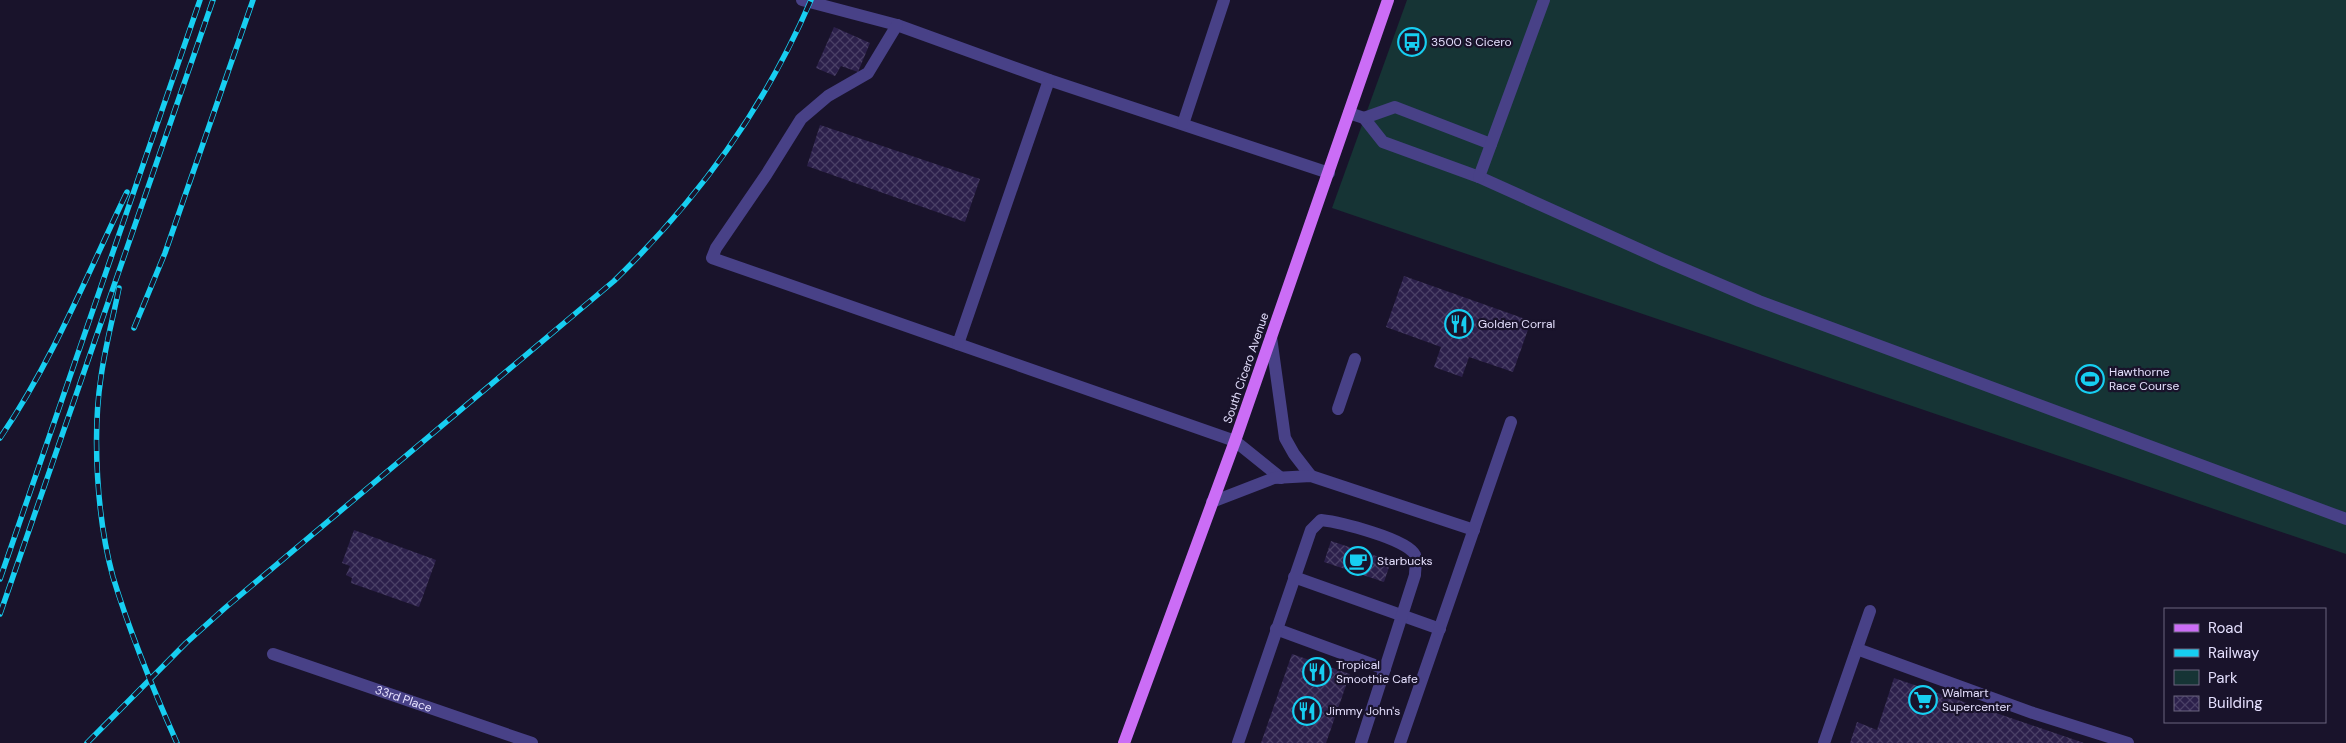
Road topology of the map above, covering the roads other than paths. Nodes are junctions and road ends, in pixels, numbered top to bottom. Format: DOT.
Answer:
graph roads {
  1 [pos="802,0"];
  2 [pos="1224,0"];
  3 [pos="1388,0"];
  4 [pos="1544,0"];
  5 [pos="897,25"];
  6 [pos="1049,80"];
  7 [pos="1349,113"];
  8 [pos="1364,118"];
  9 [pos="1183,124"];
  10 [pos="1491,144"];
  11 [pos="1329,172"];
  12 [pos="1479,177"];
  13 [pos="1271,336"];
  14 [pos="958,344"];
  15 [pos="1356,359"];
  16 [pos="1338,409"];
  17 [pos="1511,422"];
  18 [pos="1235,441"];
  19 [pos="1311,476"];
  20 [pos="1281,478"];
  21 [pos="1212,502"];
  22 [pos="2346,519"];
  23 [pos="1474,530"];
  24 [pos="1294,577"];
  25 [pos="1870,611"];
  26 [pos="1403,617"];
  27 [pos="1276,630"];
  28 [pos="1440,630"];
  29 [pos="1856,649"];
  30 [pos="273,654"];
  31 [pos="1385,669"];
  32 [pos="532,743"];
  33 [pos="1124,743"];
  34 [pos="1238,743"];
  35 [pos="1361,743"];
  36 [pos="1400,743"];
  37 [pos="1824,743"];
  38 [pos="2128,743"];
  1 -- 5 [label="lane"];
  2 -- 9 [label="lane"];
  3 -- 7 [label="main road, South Cicero Avenue"];
  4 -- 10 [label="lane"];
  5 -- 6 [label="lane"];
  5 -- 14 [label="lane"];
  6 -- 9 [label="lane"];
  6 -- 14 [label="lane"];
  7 -- 8 [label="lane"];
  7 -- 11 [label="main road, South Cicero Avenue"];
  8 -- 10 [label="lane"];
  8 -- 12 [label="lane"];
  9 -- 11 [label="lane"];
  10 -- 12 [label="lane"];
  11 -- 13 [label="main road, South Cicero Avenue"];
  12 -- 22 [label="lane"];
  13 -- 18 [label="main road, South Cicero Avenue"];
  13 -- 19 [label="lane"];
  14 -- 18 [label="lane"];
  15 -- 16 [label="lane"];
  17 -- 23 [label="lane"];
  18 -- 20 [label="lane"];
  18 -- 21 [label="main road, South Cicero Avenue"];
  19 -- 20 [label="lane"];
  19 -- 23 [label="lane"];
  20 -- 21 [label="lane"];
  21 -- 33 [label="main road, South Cicero Avenue"];
  23 -- 28 [label="lane"];
  24 -- 26 [label="lane"];
  24 -- 26 [label="lane"];
  24 -- 27 [label="lane"];
  25 -- 29 [label="lane"];
  26 -- 28 [label="lane"];
  26 -- 31 [label="lane"];
  27 -- 31 [label="lane"];
  27 -- 34 [label="lane"];
  28 -- 36 [label="lane"];
  29 -- 37 [label="lane"];
  29 -- 38 [label="lane"];
  30 -- 32 [label="lane, 33rd Place"];
  31 -- 35 [label="lane"];
}
